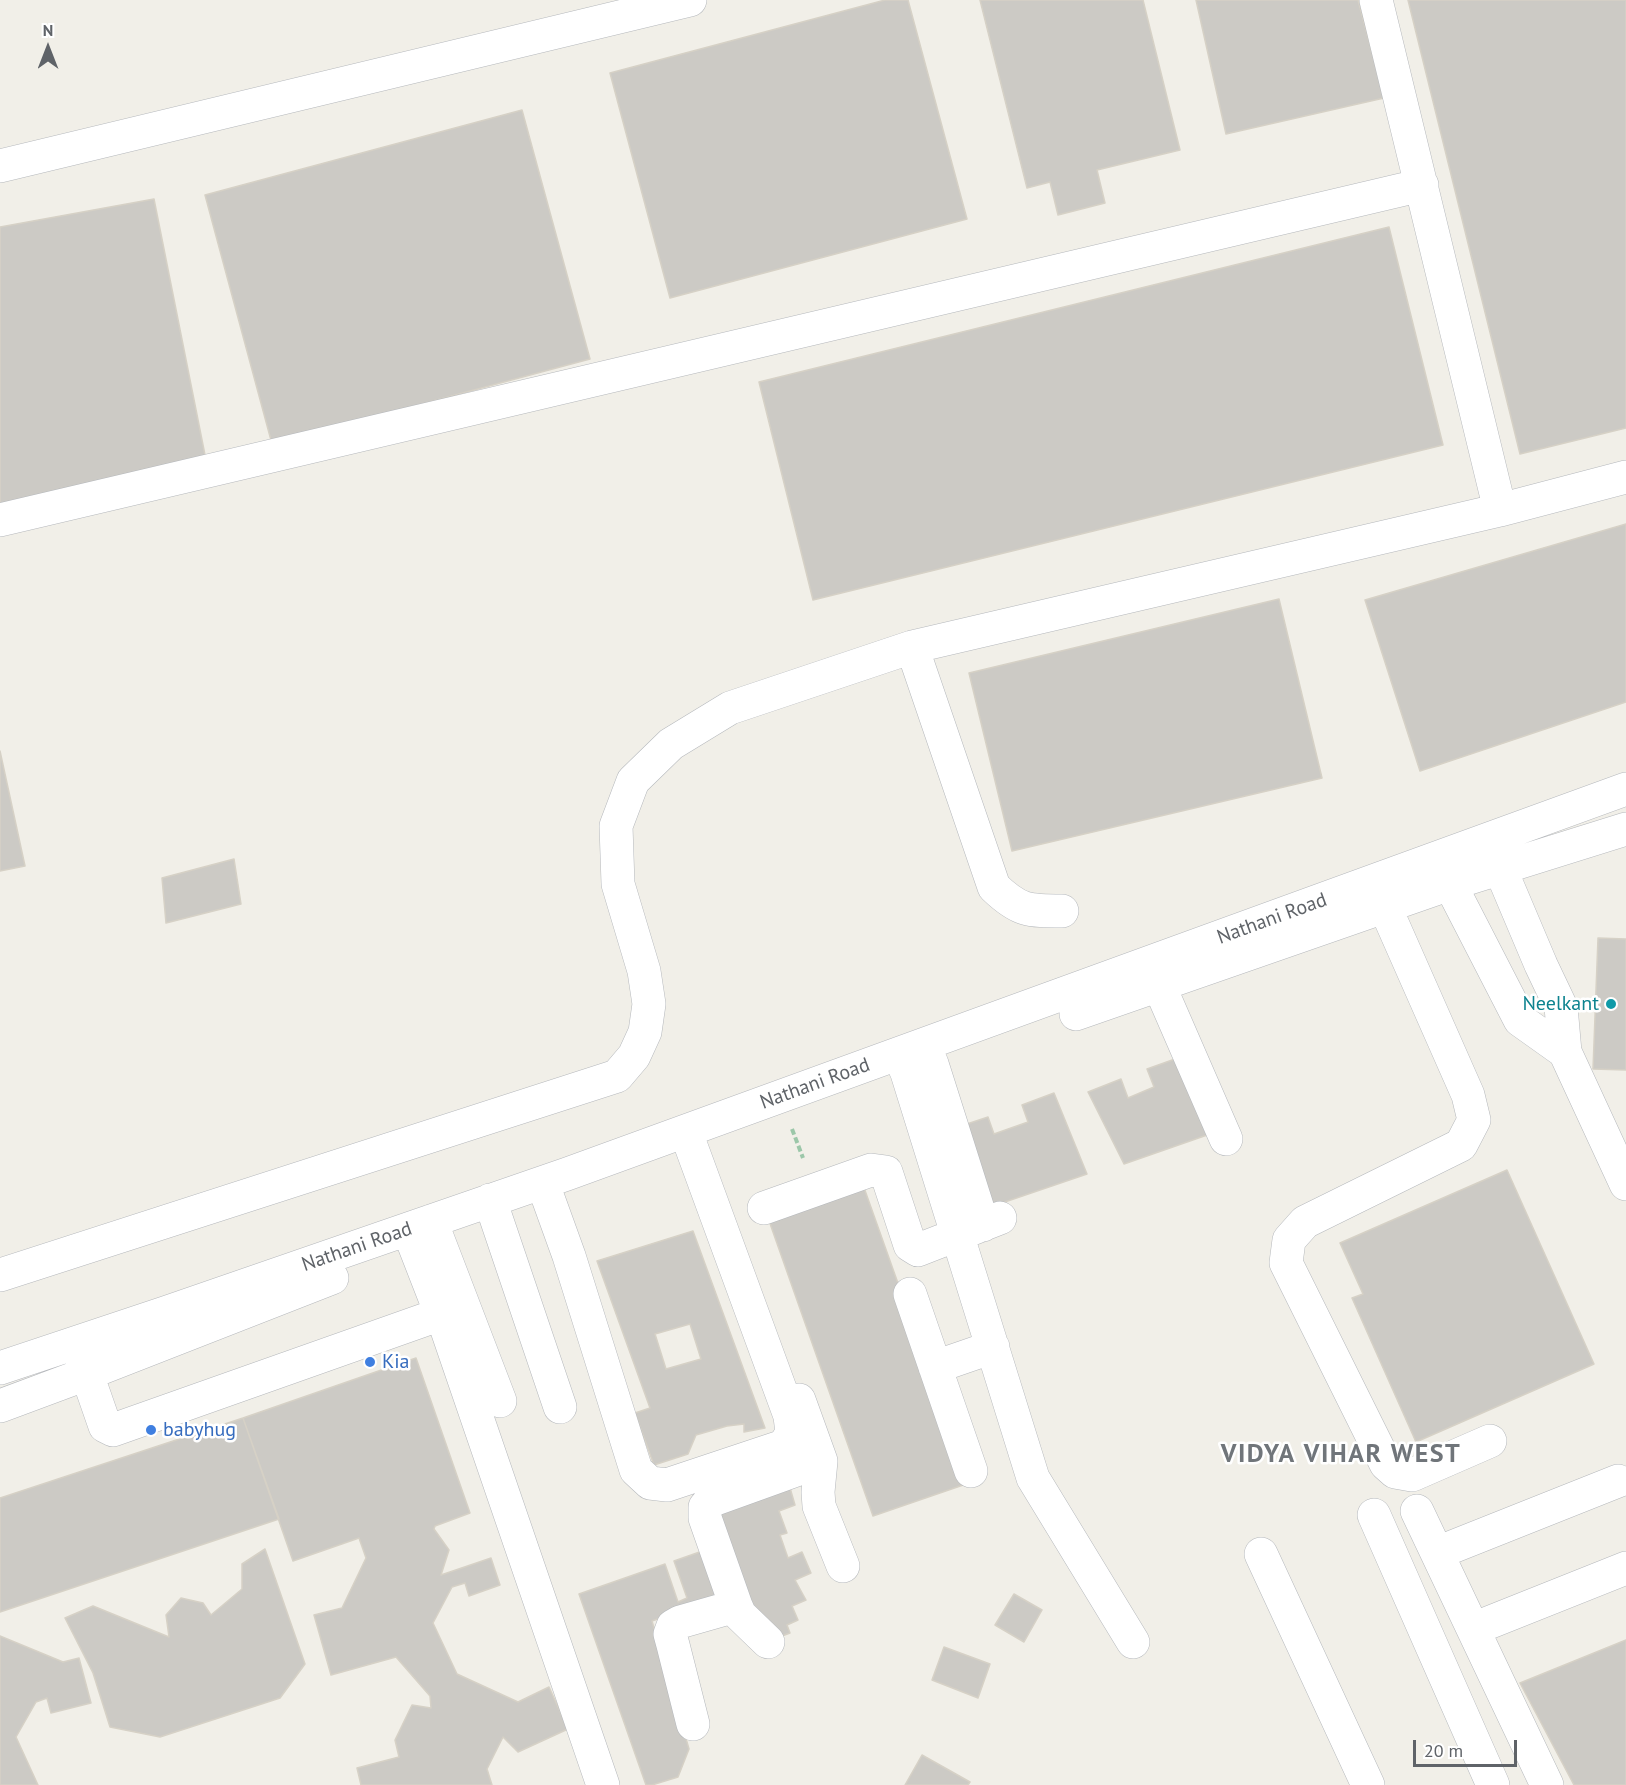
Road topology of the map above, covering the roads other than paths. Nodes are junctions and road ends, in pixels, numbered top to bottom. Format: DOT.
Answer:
graph roads {
  1 [pos="690,0"];
  2 [pos="1376,0"];
  3 [pos="0,166"];
  4 [pos="1422,185"];
  5 [pos="1626,477"];
  6 [pos="1500,510"];
  7 [pos="0,520"];
  8 [pos="912,647"];
  9 [pos="1626,789"];
  10 [pos="1626,829"];
  11 [pos="1500,868"];
  12 [pos="1450,884"];
  13 [pos="1385,907"];
  14 [pos="1062,911"];
  15 [pos="1169,973"];
  16 [pos="1565,1052"];
  17 [pos="916,1059"];
  18 [pos="1226,1139"];
  19 [pos="698,1144"];
  20 [pos="1626,1184"];
  21 [pos="548,1196"];
  22 [pos="493,1208"];
  23 [pos="764,1208"];
  24 [pos="980,1226"];
  25 [pos="423,1233"];
  26 [pos="0,1275"];
  27 [pos="910,1294"];
  28 [pos="441,1314"];
  29 [pos="76,1343"];
  30 [pos="993,1347"];
  31 [pos="935,1367"];
  32 [pos="0,1368"];
  33 [pos="86,1374"];
  34 [pos="500,1401"];
  35 [pos="0,1406"];
  36 [pos="560,1407"];
  37 [pos="1490,1440"];
  38 [pos="821,1461"];
  39 [pos="971,1471"];
  40 [pos="1618,1481"];
  41 [pos="1417,1511"];
  42 [pos="1374,1515"];
  43 [pos="1437,1553"];
  44 [pos="1261,1554"];
  45 [pos="843,1566"];
  46 [pos="1626,1568"];
  47 [pos="736,1606"];
  48 [pos="1473,1629"];
  49 [pos="768,1642"];
  50 [pos="1133,1642"];
  51 [pos="693,1724"];
  52 [pos="603,1785"];
  53 [pos="1368,1785"];
  54 [pos="1494,1785"];
  55 [pos="1547,1785"];
  1 -- 3 [label="street"];
  2 -- 4 [label="street"];
  4 -- 6 [label="street"];
  4 -- 7 [label="street"];
  5 -- 6 [label="street"];
  6 -- 8 [label="street"];
  8 -- 14 [label="street"];
  8 -- 26 [label="street"];
  9 -- 15 [label="street, Nathani Road"];
  10 -- 11 [label="street, Nathani Road"];
  11 -- 12 [label="street, Nathani Road"];
  11 -- 16 [label="street"];
  12 -- 13 [label="street, Nathani Road"];
  12 -- 16 [label="street"];
  13 -- 15 [label="street, Nathani Road"];
  13 -- 37 [label="street"];
  15 -- 17 [label="street, Nathani Road"];
  15 -- 18 [label="street"];
  16 -- 20 [label="street"];
  17 -- 19 [label="street, Nathani Road"];
  17 -- 22 [label="street, Nathani Road"];
  17 -- 24 [label="street"];
  19 -- 21 [label="street, Nathani Road"];
  19 -- 21 [label="street"];
  19 -- 38 [label="street"];
  21 -- 22 [label="street, Nathani Road"];
  22 -- 25 [label="street, Nathani Road"];
  22 -- 36 [label="street"];
  23 -- 24 [label="street"];
  24 -- 30 [label="street"];
  25 -- 28 [label="street"];
  25 -- 29 [label="street, Nathani Road"];
  25 -- 33 [label="street, Nathani Road"];
  25 -- 34 [label="street"];
  27 -- 31 [label="street"];
  28 -- 33 [label="street"];
  28 -- 52 [label="street"];
  29 -- 32 [label="street, Nathani Road"];
  29 -- 33 [label="street"];
  30 -- 31 [label="street"];
  30 -- 50 [label="street"];
  31 -- 39 [label="street"];
  33 -- 35 [label="street, Nathani Road"];
  38 -- 45 [label="street"];
  38 -- 47 [label="street"];
  40 -- 43 [label="street"];
  41 -- 43 [label="street"];
  42 -- 54 [label="street"];
  43 -- 48 [label="street"];
  44 -- 53 [label="street"];
  46 -- 48 [label="street"];
  47 -- 49 [label="street"];
  47 -- 51 [label="street"];
  48 -- 55 [label="street"];
}
